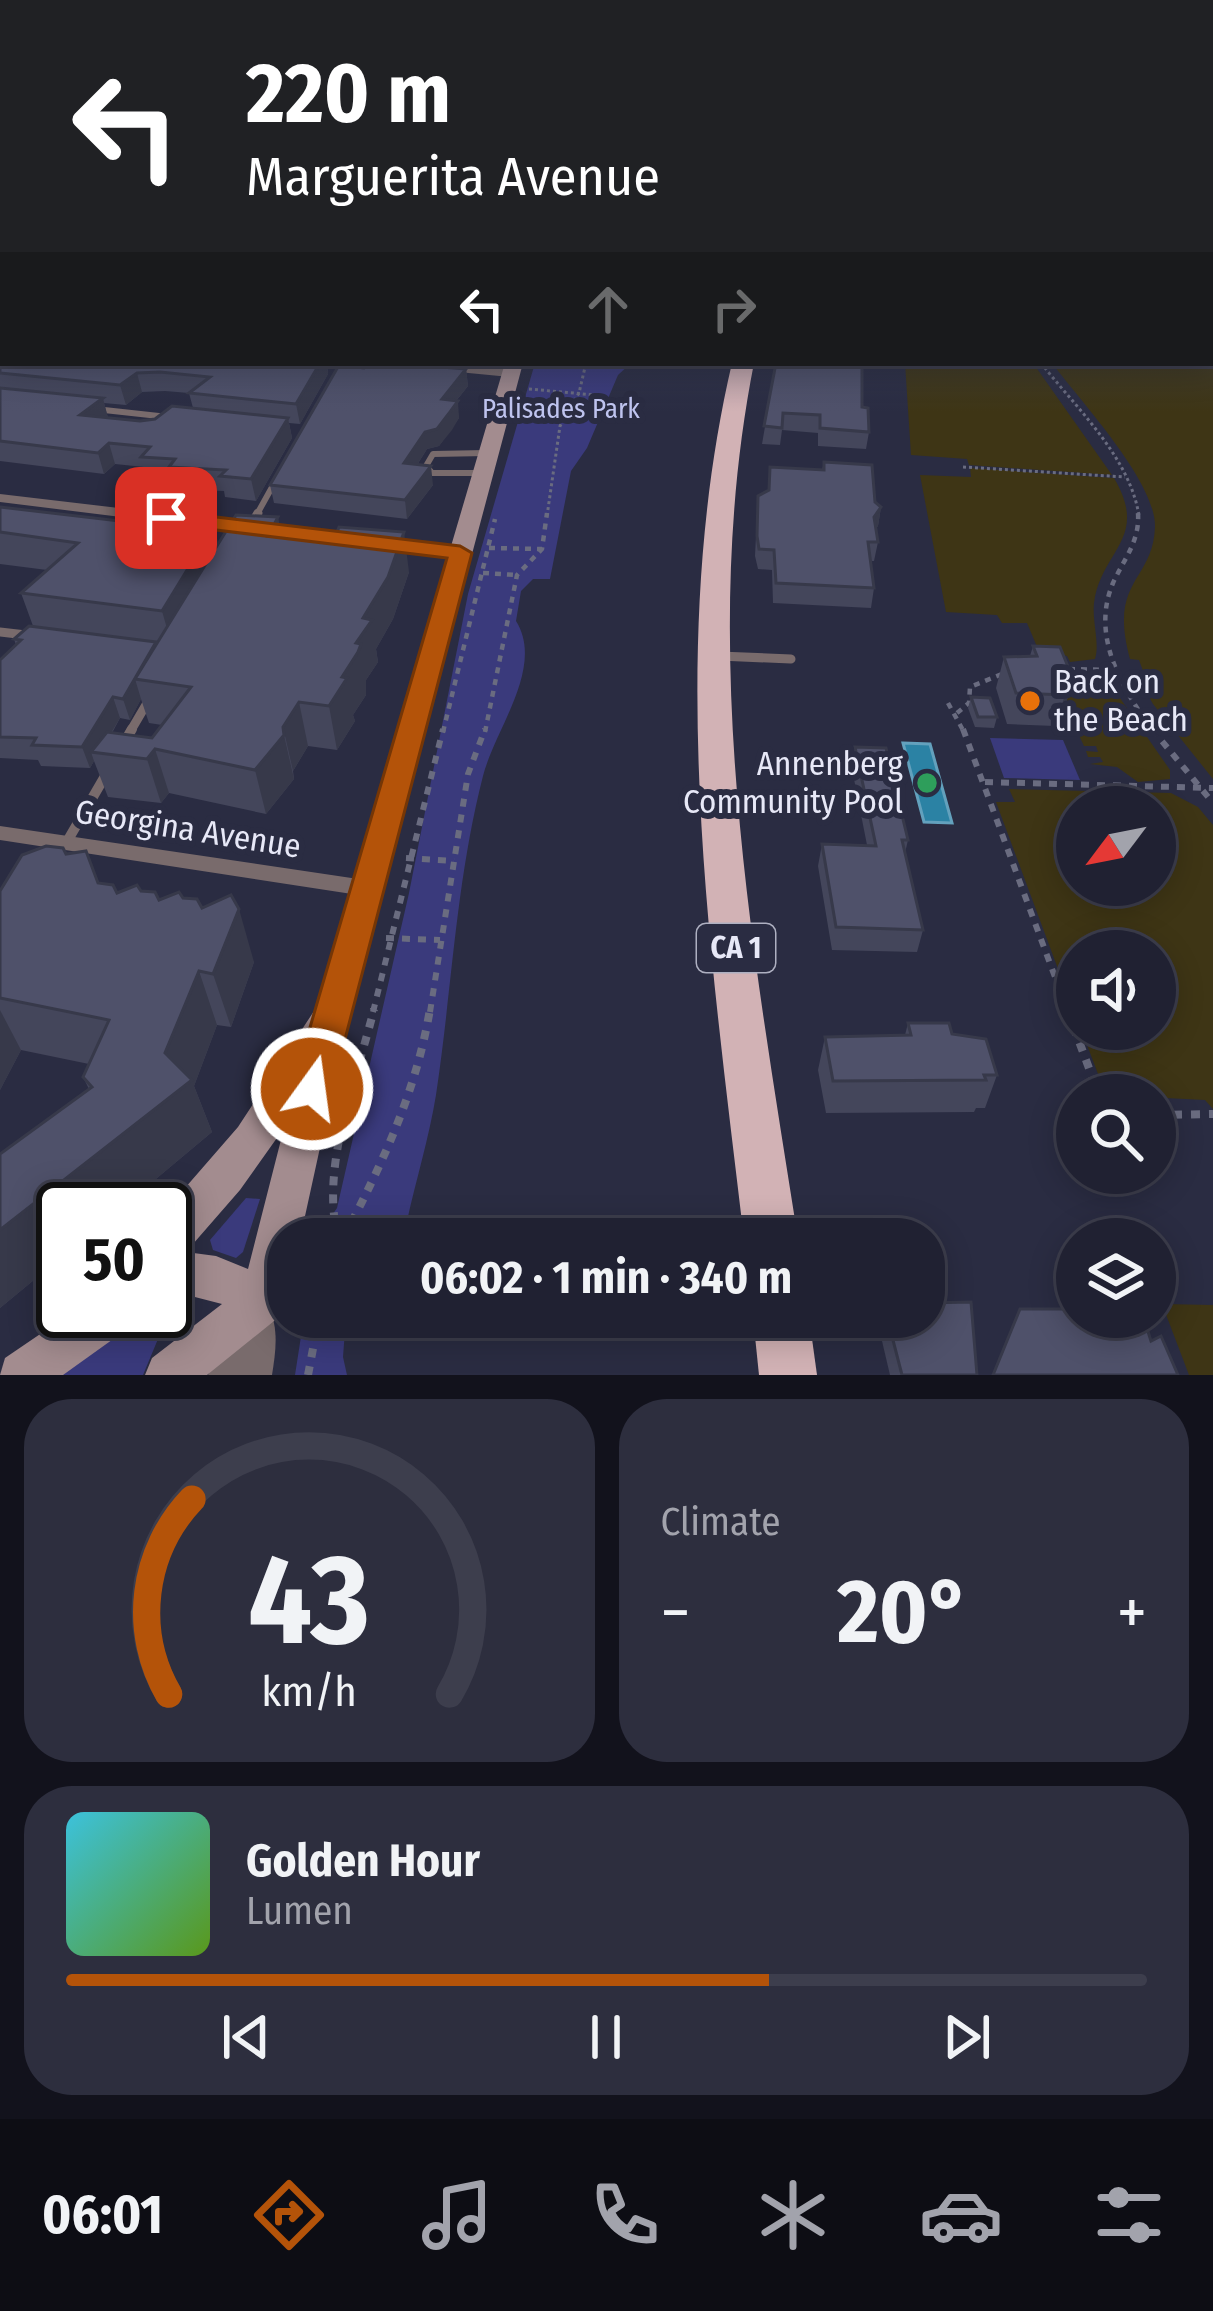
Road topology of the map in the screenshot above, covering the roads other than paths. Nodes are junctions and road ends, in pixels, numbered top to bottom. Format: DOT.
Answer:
graph roads {
  1 [pos="428,366"];
  2 [pos="742,366"];
  3 [pos="526,375"];
  4 [pos="94,409"];
  5 [pos="188,419"];
  6 [pos="424,447"];
  7 [pos="433,454"];
  8 [pos="484,463"];
  9 [pos="282,471"];
  10 [pos="432,473"];
  11 [pos="421,482"];
  12 [pos="0,498"];
  13 [pos="249,528"];
  14 [pos="238,548"];
  15 [pos="460,553"];
  16 [pos="0,632"];
  17 [pos="44,638"];
  18 [pos="711,656"];
  19 [pos="791,659"];
  20 [pos="153,693"];
  21 [pos="121,749"];
  22 [pos="110,768"];
  23 [pos="0,833"];
  24 [pos="61,854"];
  25 [pos="365,888"];
  26 [pos="331,1016"];
  27 [pos="192,1212"];
  28 [pos="768,1218"];
  29 [pos="192,1272"];
  30 [pos="263,1301"];
  31 [pos="72,1338"];
  32 [pos="784,1338"];
  33 [pos="22,1375"];
  34 [pos="169,1375"];
  35 [pos="229,1375"];
  36 [pos="250,1375"];
  37 [pos="788,1375"];
  1 -- 3 [label="street"];
  2 -- 18 [label="highway, CA 1"];
  3 -- 8 [label="main road"];
  4 -- 5 [label="lane"];
  6 -- 7 [label="lane"];
  7 -- 8 [label="lane"];
  7 -- 10 [label="lane"];
  8 -- 10 [label="lane"];
  8 -- 15 [label="main road"];
  9 -- 13 [label="lane"];
  10 -- 11 [label="lane"];
  12 -- 13 [label="street"];
  13 -- 14 [label="lane"];
  13 -- 15 [label="street"];
  15 -- 25 [label="main road"];
  16 -- 17 [label="lane"];
  18 -- 19 [label="lane"];
  18 -- 28 [label="highway, CA 1"];
  20 -- 21 [label="lane"];
  22 -- 24 [label="lane"];
  23 -- 24 [label="street, Georgina Avenue"];
  24 -- 25 [label="street, Georgina Avenue"];
  25 -- 26 [label="main road"];
  26 -- 27 [label="main road"];
  26 -- 30 [label="main road"];
  29 -- 30 [label="main road"];
  30 -- 34 [label="main road"];
  30 -- 35 [label="street"];
  30 -- 36 [label="street"];
  31 -- 33 [label="main road"];
  32 -- 37 [label="highway"];
}
